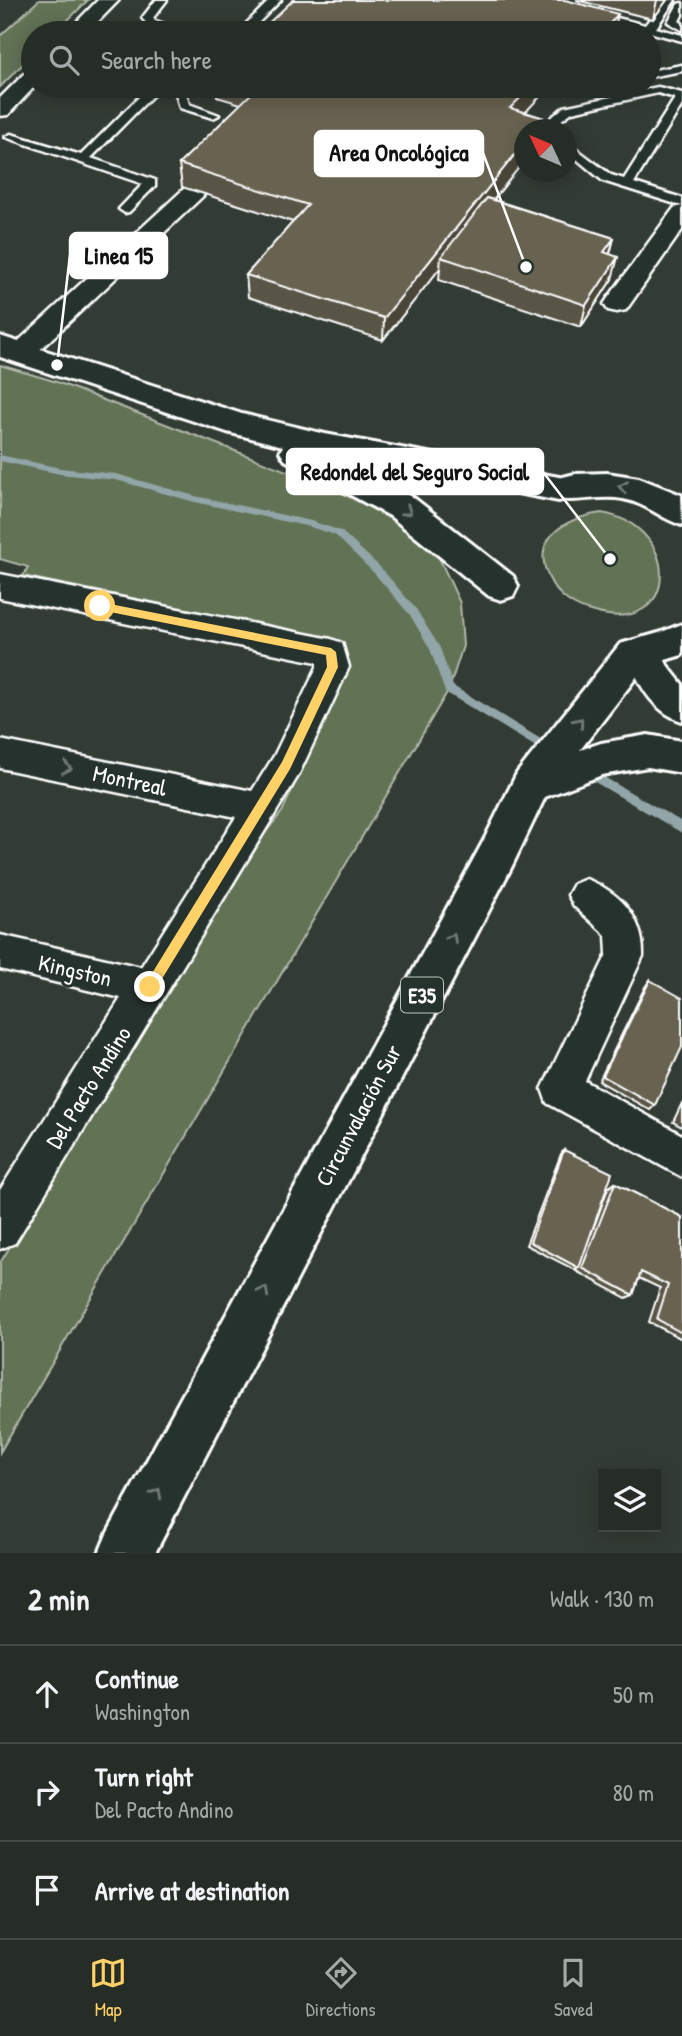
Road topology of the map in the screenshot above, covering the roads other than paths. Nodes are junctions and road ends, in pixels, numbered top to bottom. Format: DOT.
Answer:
graph roads {
  1 [pos="110,0"];
  2 [pos="162,0"];
  3 [pos="276,0"];
  4 [pos="670,0"];
  5 [pos="682,6"];
  6 [pos="586,13"];
  7 [pos="89,21"];
  8 [pos="149,21"];
  9 [pos="254,21"];
  10 [pos="610,21"];
  11 [pos="654,21"];
  12 [pos="682,27"];
  13 [pos="661,33"];
  14 [pos="682,38"];
  15 [pos="682,68"];
  16 [pos="661,72"];
  17 [pos="21,88"];
  18 [pos="661,91"];
  19 [pos="682,96"];
  20 [pos="144,98"];
  21 [pos="182,98"];
  22 [pos="620,98"];
  23 [pos="0,110"];
  24 [pos="213,115"];
  25 [pos="556,119"];
  26 [pos="11,137"];
  27 [pos="577,153"];
  28 [pos="83,159"];
  29 [pos="627,184"];
  30 [pos="195,191"];
  31 [pos="682,202"];
  32 [pos="125,209"];
  33 [pos="682,213"];
  34 [pos="617,304"];
  35 [pos="11,350"];
  36 [pos="237,424"];
  37 [pos="682,513"];
  38 [pos="0,586"];
  39 [pos="501,586"];
  40 [pos="682,638"];
  41 [pos="331,652"];
  42 [pos="638,653"];
  43 [pos="682,706"];
  44 [pos="0,754"];
  45 [pos="682,757"];
  46 [pos="531,785"];
  47 [pos="259,807"];
  48 [pos="586,895"];
  49 [pos="0,952"];
  50 [pos="150,987"];
  51 [pos="682,1157"];
  52 [pos="7,1204"];
  53 [pos="126,1553"];
  1 -- 7 [label="street"];
  2 -- 8 [label="lane"];
  3 -- 9 [label="lane"];
  4 -- 11 [label="lane"];
  5 -- 12 [label="lane"];
  6 -- 10 [label="lane"];
  13 -- 14 [label="lane"];
  15 -- 16 [label="lane"];
  17 -- 23 [label="street"];
  18 -- 19 [label="lane"];
  19 -- 29 [label="lane"];
  20 -- 28 [label="lane"];
  21 -- 24 [label="lane"];
  22 -- 25 [label="lane"];
  26 -- 28 [label="lane"];
  27 -- 29 [label="lane"];
  28 -- 32 [label="lane"];
  29 -- 31 [label="lane"];
  30 -- 35 [label="street"];
  33 -- 34 [label="street"];
  35 -- 36 [label="main road"];
  37 -- 36 [label="main road, one-way"];
  36 -- 39 [label="main road, one-way"];
  38 -- 41 [label="street"];
  40 -- 42 [label="main road"];
  41 -- 47 [label="street, Del Pacto Andino"];
  42 -- 43 [label="main road"];
  46 -- 42 [label="main road, Circunvalación Sur / E35, one-way"];
  44 -- 47 [label="street, Montreal, one-way"];
  45 -- 46 [label="main road"];
  53 -- 46 [label="main road, Circunvalación Sur / E35, one-way"];
  47 -- 50 [label="street, Del Pacto Andino"];
  48 -- 51 [label="street"];
  49 -- 50 [label="street, Kingston"];
  50 -- 52 [label="street, Del Pacto Andino"];
}
